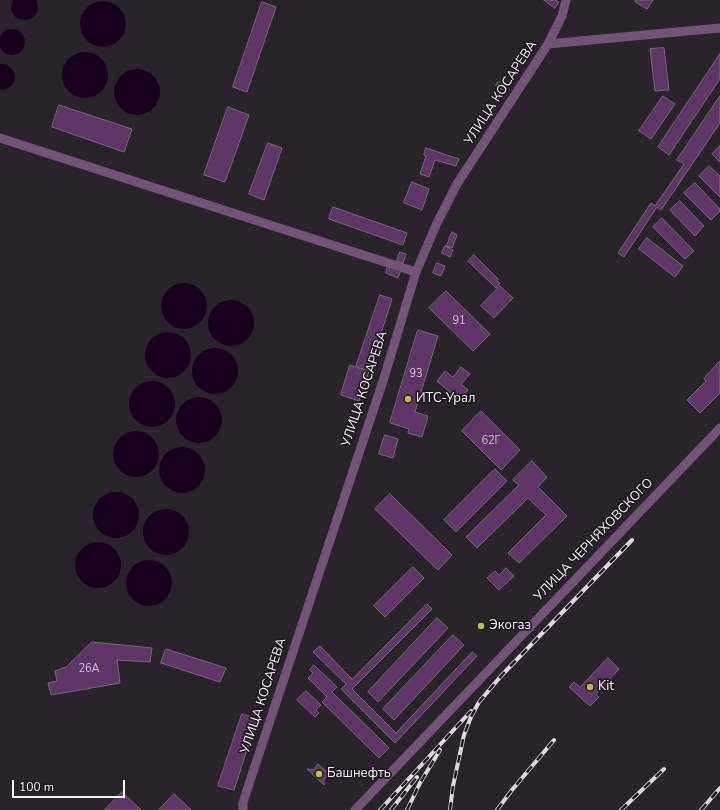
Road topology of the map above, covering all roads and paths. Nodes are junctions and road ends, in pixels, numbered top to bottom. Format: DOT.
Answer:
graph roads {
  1 [pos="566,0"];
  2 [pos="720,28"];
  3 [pos="548,44"];
  4 [pos="0,138"];
  5 [pos="416,272"];
  6 [pos="720,428"];
  7 [pos="243,810"];
  8 [pos="355,810"];
  1 -- 3 [label="street, УЛИЦА КОСАРЕВА"];
  2 -- 3 [label="street"];
  3 -- 5 [label="street, УЛИЦА КОСАРЕВА"];
  4 -- 5 [label="street"];
  5 -- 7 [label="street, УЛИЦА КОСАРЕВА"];
  6 -- 8 [label="street, УЛИЦА ЧЕРНЯХОВСКОГО"];
}
